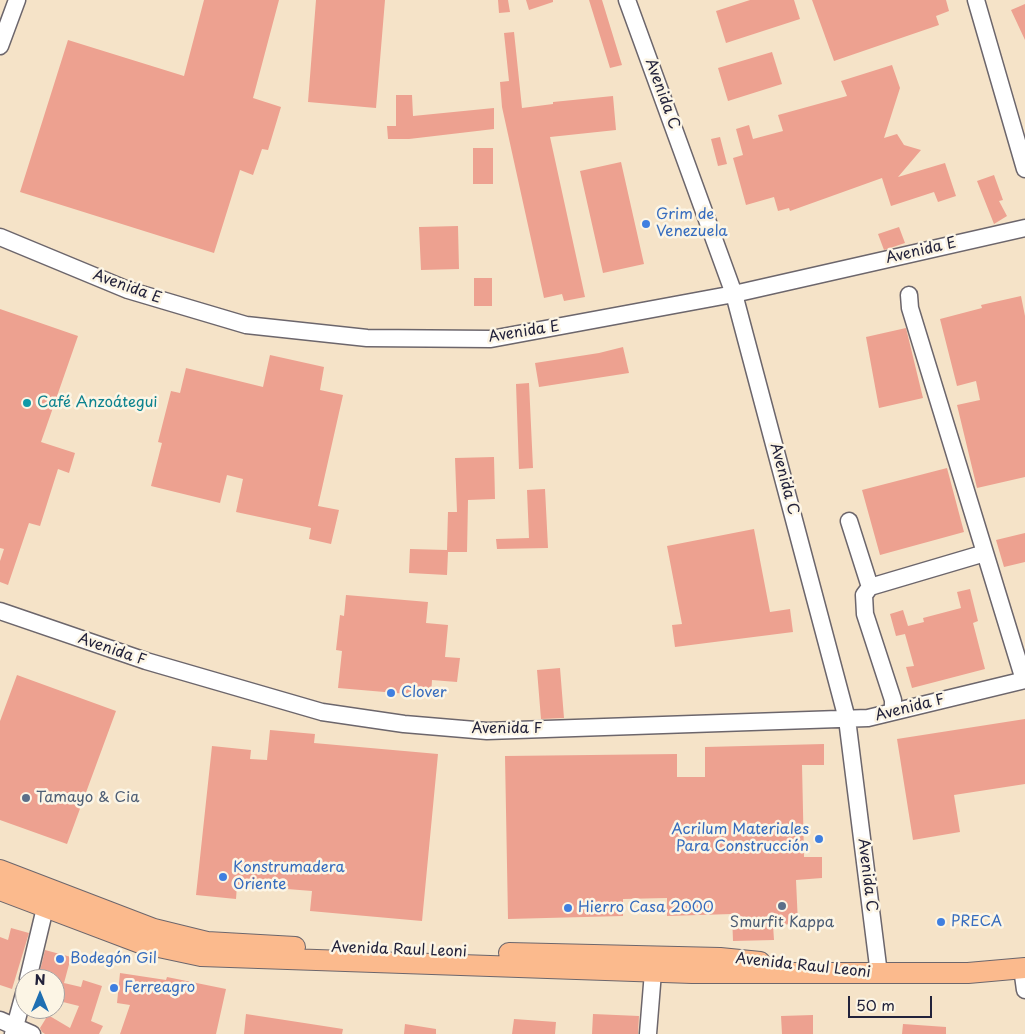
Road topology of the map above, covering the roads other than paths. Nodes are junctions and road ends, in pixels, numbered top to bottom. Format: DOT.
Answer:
graph roads {
  1 [pos="17,0"];
  2 [pos="627,0"];
  3 [pos="976,0"];
  4 [pos="0,46"];
  5 [pos="1025,169"];
  6 [pos="1025,228"];
  7 [pos="0,236"];
  8 [pos="734,294"];
  9 [pos="910,295"];
  10 [pos="849,521"];
  11 [pos="985,552"];
  12 [pos="870,587"];
  13 [pos="0,611"];
  14 [pos="1025,680"];
  15 [pos="893,711"];
  16 [pos="847,719"];
  17 [pos="0,870"];
  18 [pos="0,890"];
  19 [pos="45,908"];
  20 [pos="1024,968"];
  21 [pos="30,969"];
  22 [pos="653,972"];
  23 [pos="879,974"];
  24 [pos="1025,990"];
  25 [pos="0,1020"];
  26 [pos="15,1030"];
  27 [pos="32,1034"];
  28 [pos="648,1034"];
  1 -- 4 [label="street"];
  2 -- 8 [label="street, Avenida C"];
  3 -- 5 [label="street"];
  6 -- 8 [label="street, Avenida E"];
  7 -- 8 [label="street, Avenida E"];
  8 -- 16 [label="street, Avenida C"];
  9 -- 11 [label="street"];
  10 -- 12 [label="street"];
  11 -- 12 [label="street"];
  11 -- 14 [label="street"];
  12 -- 15 [label="street"];
  13 -- 16 [label="street, Avenida F"];
  14 -- 15 [label="street, Avenida F"];
  15 -- 16 [label="street, Avenida F"];
  16 -- 23 [label="street, Avenida C"];
  17 -- 23 [label="main road, Avenida Raul Leoni"];
  18 -- 19 [label="main road, Avenida Raul Leoni"];
  19 -- 21 [label="street"];
  19 -- 22 [label="main road, Avenida Raul Leoni"];
  20 -- 23 [label="main road"];
  20 -- 24 [label="street"];
  22 -- 23 [label="main road, Avenida Raul Leoni"];
  22 -- 28 [label="street"];
  25 -- 26 [label="street"];
  26 -- 27 [label="street"];
}
